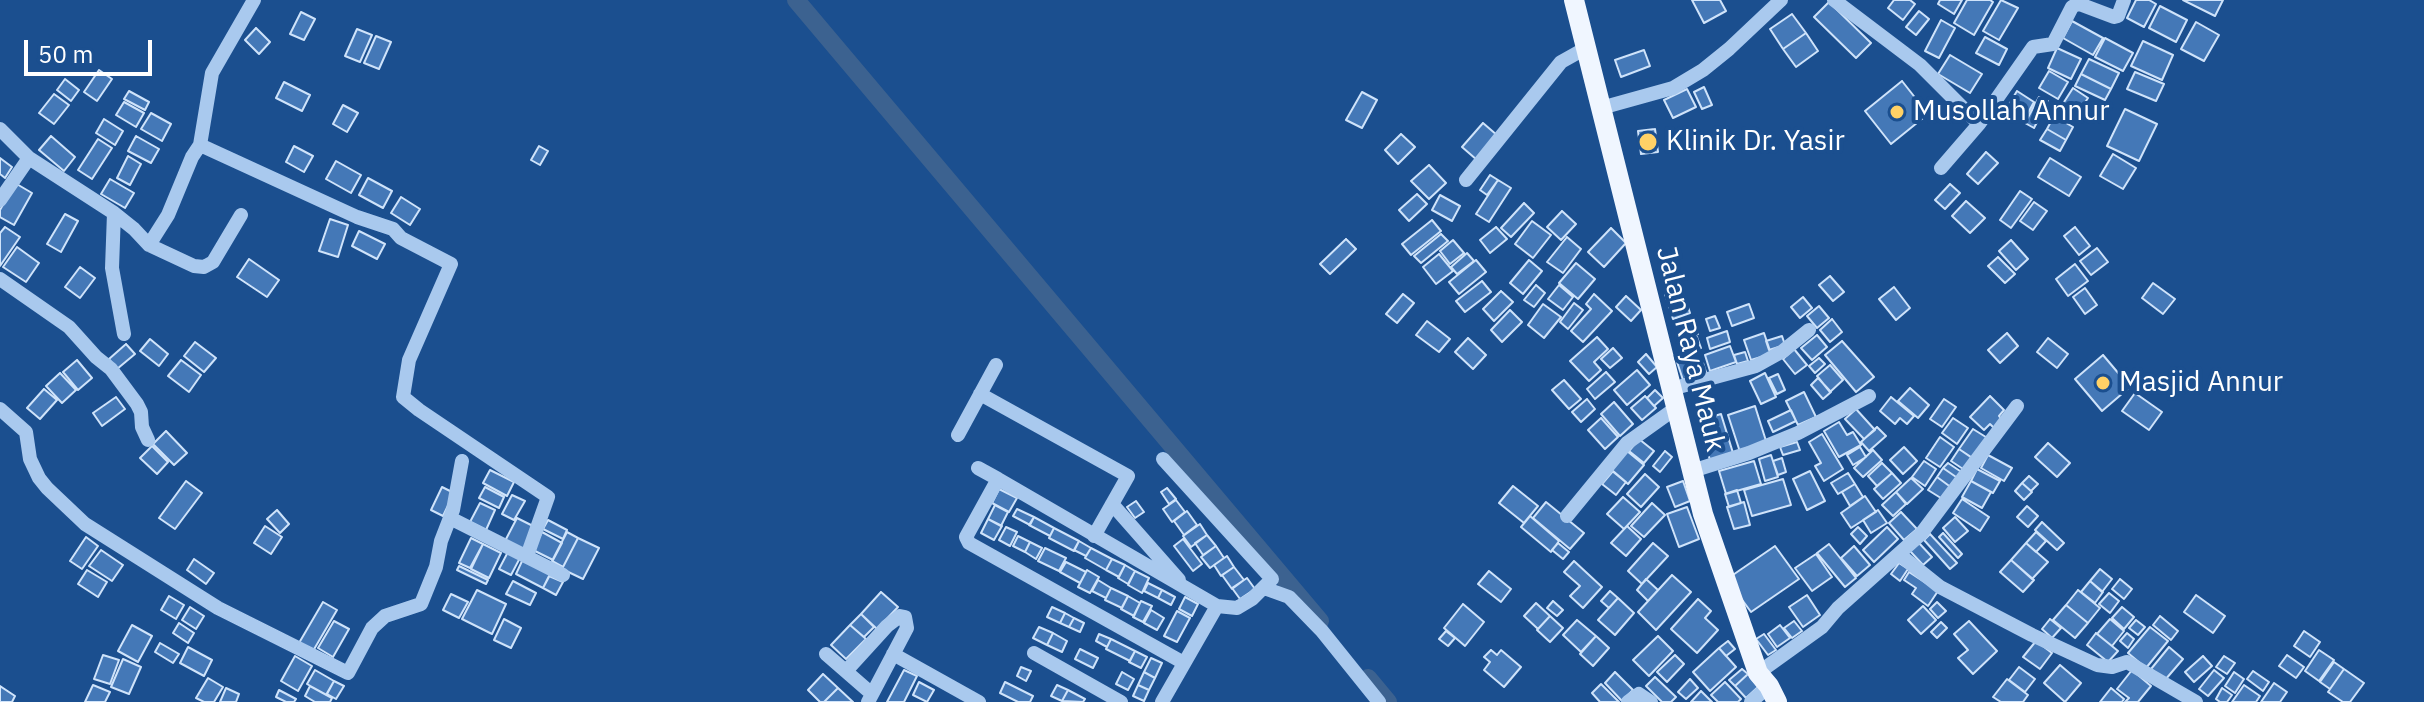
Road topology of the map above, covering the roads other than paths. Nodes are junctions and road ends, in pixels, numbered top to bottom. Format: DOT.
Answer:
graph roads {
  1 [pos="254,0"];
  2 [pos="1574,0"];
  3 [pos="1781,0"];
  4 [pos="1834,0"];
  5 [pos="2124,0"];
  6 [pos="1586,48"];
  7 [pos="1601,108"];
  8 [pos="1979,124"];
  9 [pos="0,129"];
  10 [pos="200,145"];
  11 [pos="29,158"];
  12 [pos="1941,168"];
  13 [pos="1466,180"];
  14 [pos="0,200"];
  15 [pos="114,213"];
  16 [pos="241,215"];
  17 [pos="149,245"];
  18 [pos="0,279"];
  19 [pos="1809,330"];
  20 [pos="124,334"];
  21 [pos="996,365"];
  22 [pos="980,394"];
  23 [pos="1869,396"];
  24 [pos="1673,398"];
  25 [pos="2017,406"];
  26 [pos="0,409"];
  27 [pos="958,435"];
  28 [pos="148,440"];
  29 [pos="1163,459"];
  30 [pos="462,461"];
  31 [pos="978,468"];
  32 [pos="1692,471"];
  33 [pos="998,479"];
  34 [pos="1112,504"];
  35 [pos="1567,516"];
  36 [pos="450,518"];
  37 [pos="1094,536"];
  38 [pos="1900,555"];
  39 [pos="527,556"];
  40 [pos="563,575"];
  41 [pos="1264,588"];
  42 [pos="1187,589"];
  43 [pos="1217,606"];
  44 [pos="1034,653"];
  45 [pos="826,654"];
  46 [pos="893,654"];
  47 [pos="1184,663"];
  48 [pos="846,671"];
  49 [pos="1768,687"];
  50 [pos="870,698"];
  51 [pos="979,702"];
  52 [pos="1121,702"];
  53 [pos="1162,702"];
  54 [pos="1379,702"];
  55 [pos="1628,702"];
  56 [pos="1651,702"];
  57 [pos="1751,702"];
  58 [pos="2196,702"];
  1 -- 10 [label="street"];
  2 -- 6 [label="main road, Jalan Raya Mauk"];
  3 -- 7 [label="street"];
  4 -- 8 [label="street"];
  5 -- 8 [label="street"];
  6 -- 7 [label="main road, Jalan Raya Mauk"];
  6 -- 13 [label="street"];
  7 -- 24 [label="main road, Jalan Raya Mauk"];
  8 -- 12 [label="street"];
  9 -- 11 [label="street"];
  10 -- 17 [label="street"];
  10 -- 39 [label="street"];
  11 -- 14 [label="street"];
  11 -- 15 [label="street"];
  15 -- 17 [label="street"];
  15 -- 20 [label="street"];
  16 -- 17 [label="street"];
  18 -- 28 [label="street"];
  19 -- 24 [label="street"];
  21 -- 22 [label="street"];
  22 -- 27 [label="street"];
  22 -- 34 [label="street"];
  23 -- 32 [label="street"];
  24 -- 32 [label="main road, Jalan Raya Mauk"];
  24 -- 35 [label="street"];
  25 -- 38 [label="street"];
  26 -- 36 [label="street"];
  29 -- 41 [label="street"];
  30 -- 36 [label="street"];
  31 -- 33 [label="street"];
  32 -- 49 [label="main road, Jalan Raya Mauk"];
  33 -- 37 [label="street"];
  33 -- 47 [label="street"];
  34 -- 37 [label="street"];
  34 -- 42 [label="street"];
  36 -- 39 [label="street"];
  37 -- 42 [label="street"];
  38 -- 49 [label="street"];
  38 -- 58 [label="street"];
  39 -- 40 [label="street"];
  41 -- 43 [label="street"];
  41 -- 54 [label="street"];
  42 -- 43 [label="street"];
  43 -- 47 [label="street"];
  44 -- 52 [label="street"];
  45 -- 48 [label="street"];
  46 -- 48 [label="street"];
  46 -- 50 [label="street"];
  46 -- 51 [label="street"];
  47 -- 53 [label="street"];
  48 -- 50 [label="street"];
  49 -- 57 [label="street"];
  55 -- 56 [label="street"];
}
